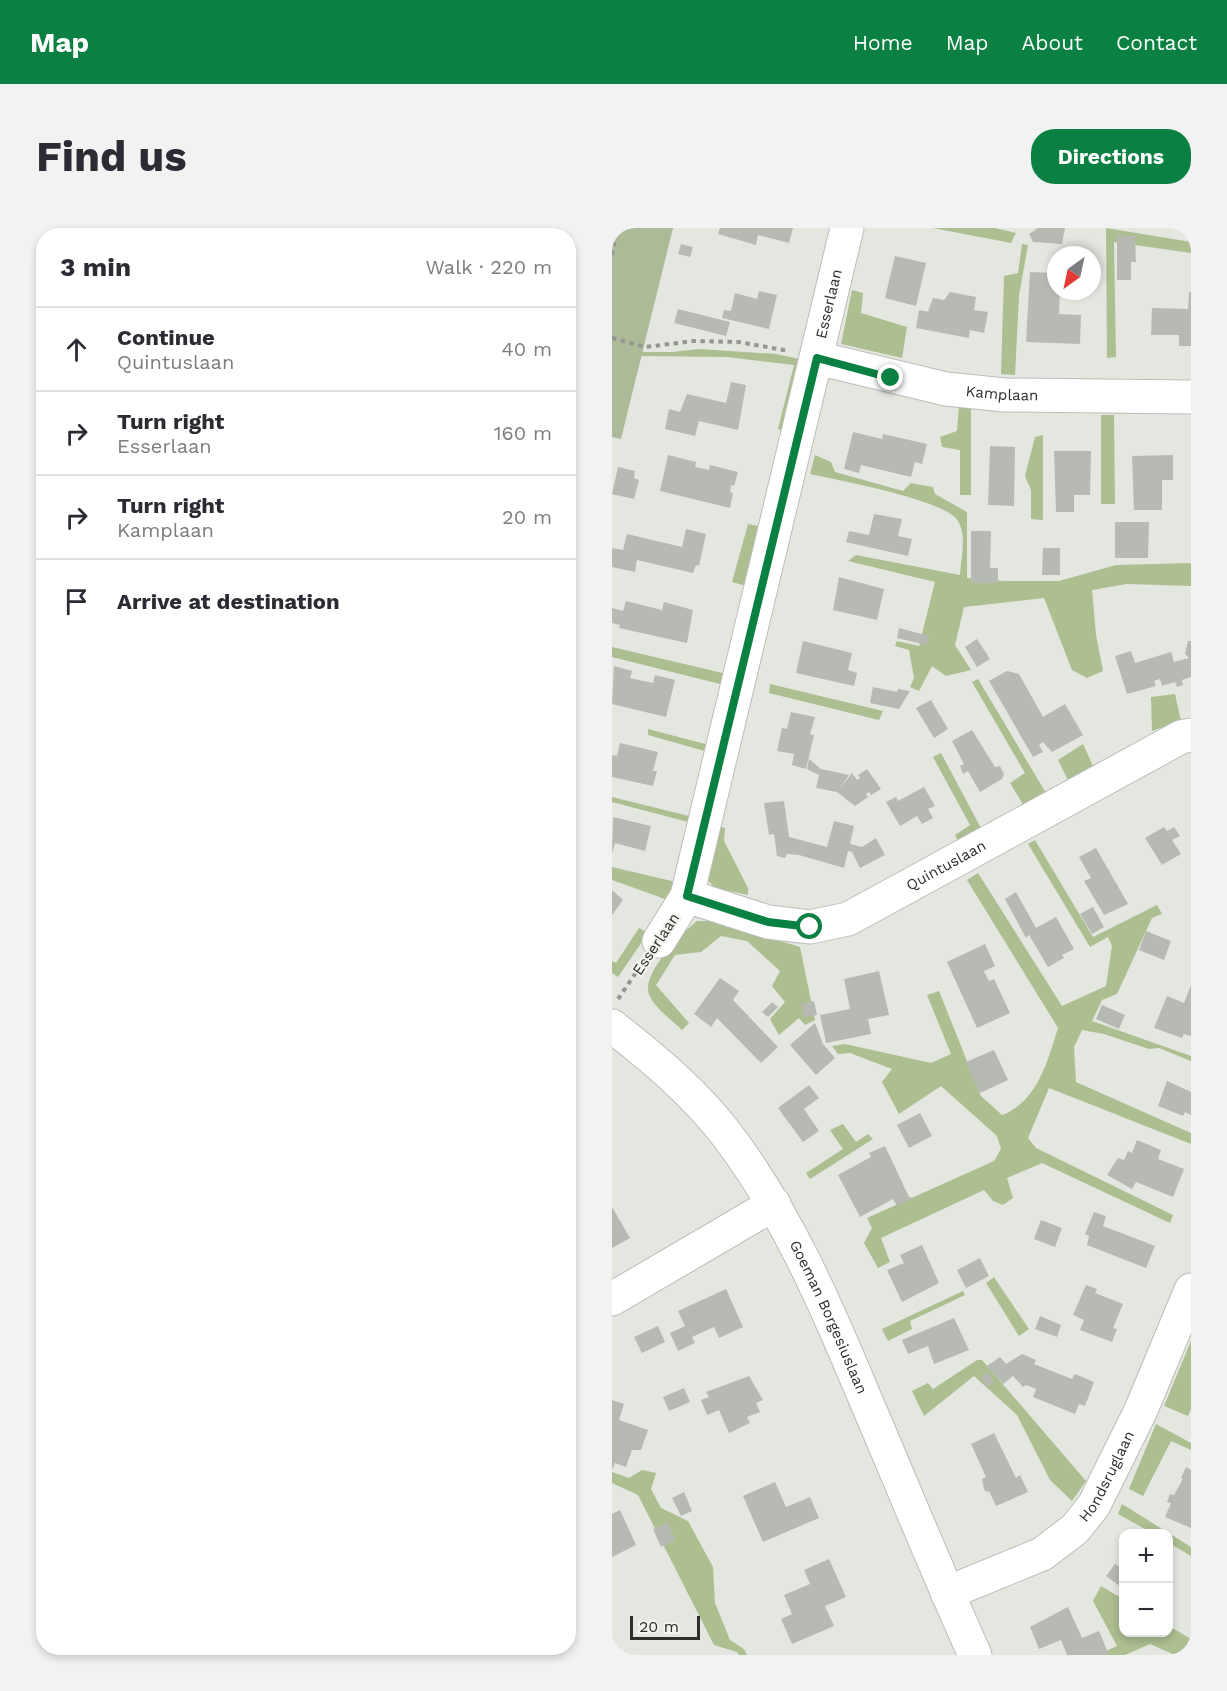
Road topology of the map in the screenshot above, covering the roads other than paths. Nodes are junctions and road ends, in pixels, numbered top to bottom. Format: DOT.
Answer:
graph roads {
  1 [pos="847,228"];
  2 [pos="817,358"];
  3 [pos="1191,397"];
  4 [pos="1191,735"];
  5 [pos="687,896"];
  6 [pos="658,941"];
  7 [pos="612,1026"];
  8 [pos="774,1204"];
  9 [pos="1191,1290"];
  10 [pos="612,1299"];
  11 [pos="947,1593"];
  12 [pos="975,1655"];
  1 -- 2 [label="street, Esserlaan"];
  2 -- 3 [label="street, Kamplaan"];
  2 -- 5 [label="street, Esserlaan"];
  4 -- 5 [label="street, Quintuslaan"];
  5 -- 6 [label="street, Esserlaan"];
  7 -- 8 [label="street, Goeman Borgesiuslaan"];
  8 -- 10 [label="street"];
  8 -- 11 [label="street, Goeman Borgesiuslaan"];
  9 -- 11 [label="street, Hondsruglaan"];
  11 -- 12 [label="street, Goeman Borgesiuslaan"];
}
